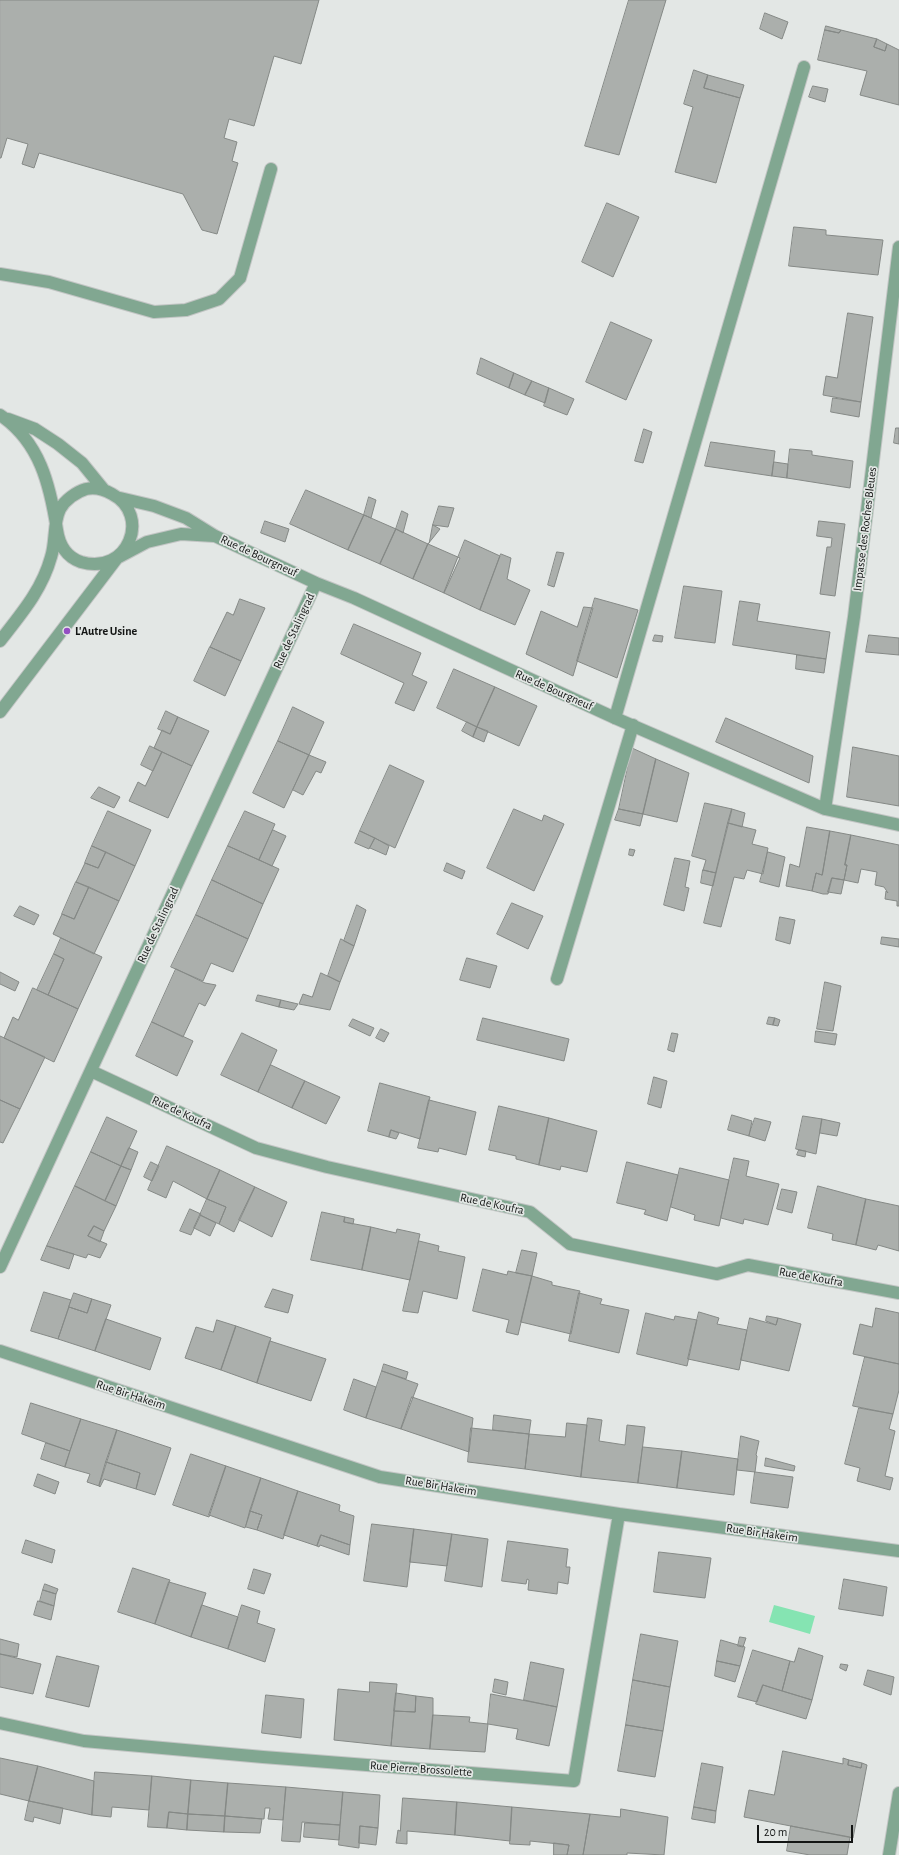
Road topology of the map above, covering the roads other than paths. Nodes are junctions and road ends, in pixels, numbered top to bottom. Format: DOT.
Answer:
graph roads {
  1 [pos="804,67"];
  2 [pos="272,169"];
  3 [pos="899,247"];
  4 [pos="0,274"];
  5 [pos="3,417"];
  6 [pos="104,490"];
  7 [pos="120,498"];
  8 [pos="56,525"];
  9 [pos="215,536"];
  10 [pos="117,558"];
  11 [pos="316,583"];
  12 [pos="0,641"];
  13 [pos="0,712"];
  14 [pos="615,718"];
  15 [pos="632,725"];
  16 [pos="825,809"];
  17 [pos="899,825"];
  18 [pos="557,979"];
  19 [pos="91,1070"];
  20 [pos="0,1267"];
  21 [pos="899,1292"];
  22 [pos="0,1351"];
  23 [pos="619,1514"];
  24 [pos="899,1551"];
  25 [pos="0,1723"];
  26 [pos="899,1793"];
  27 [pos="890,1855"];
  1 -- 14 [label="street"];
  2 -- 4 [label="street"];
  3 -- 16 [label="street, Impasse des Roches Bleues"];
  5 -- 6 [label="street"];
  5 -- 8 [label="street"];
  6 -- 7 [label="street"];
  6 -- 8 [label="street"];
  7 -- 9 [label="street, Rue de Bourgneuf"];
  7 -- 10 [label="street"];
  8 -- 10 [label="street"];
  8 -- 12 [label="street"];
  9 -- 10 [label="street, Rue de Bourgneuf"];
  9 -- 11 [label="street, Rue de Bourgneuf"];
  10 -- 13 [label="street"];
  11 -- 14 [label="street, Rue de Bourgneuf"];
  11 -- 19 [label="street, Rue de Stalingrad"];
  14 -- 15 [label="street, Rue de Bourgneuf"];
  15 -- 16 [label="street, Rue de Bourgneuf"];
  15 -- 18 [label="street"];
  16 -- 17 [label="street, Rue de Bourgneuf"];
  19 -- 20 [label="street, Rue de Stalingrad"];
  19 -- 21 [label="street, Rue de Koufra"];
  22 -- 23 [label="street, Rue Bir Hakeim"];
  23 -- 24 [label="street, Rue Bir Hakeim"];
  23 -- 25 [label="street, Rue Pierre Brossolette"];
  26 -- 27 [label="street"];
}
